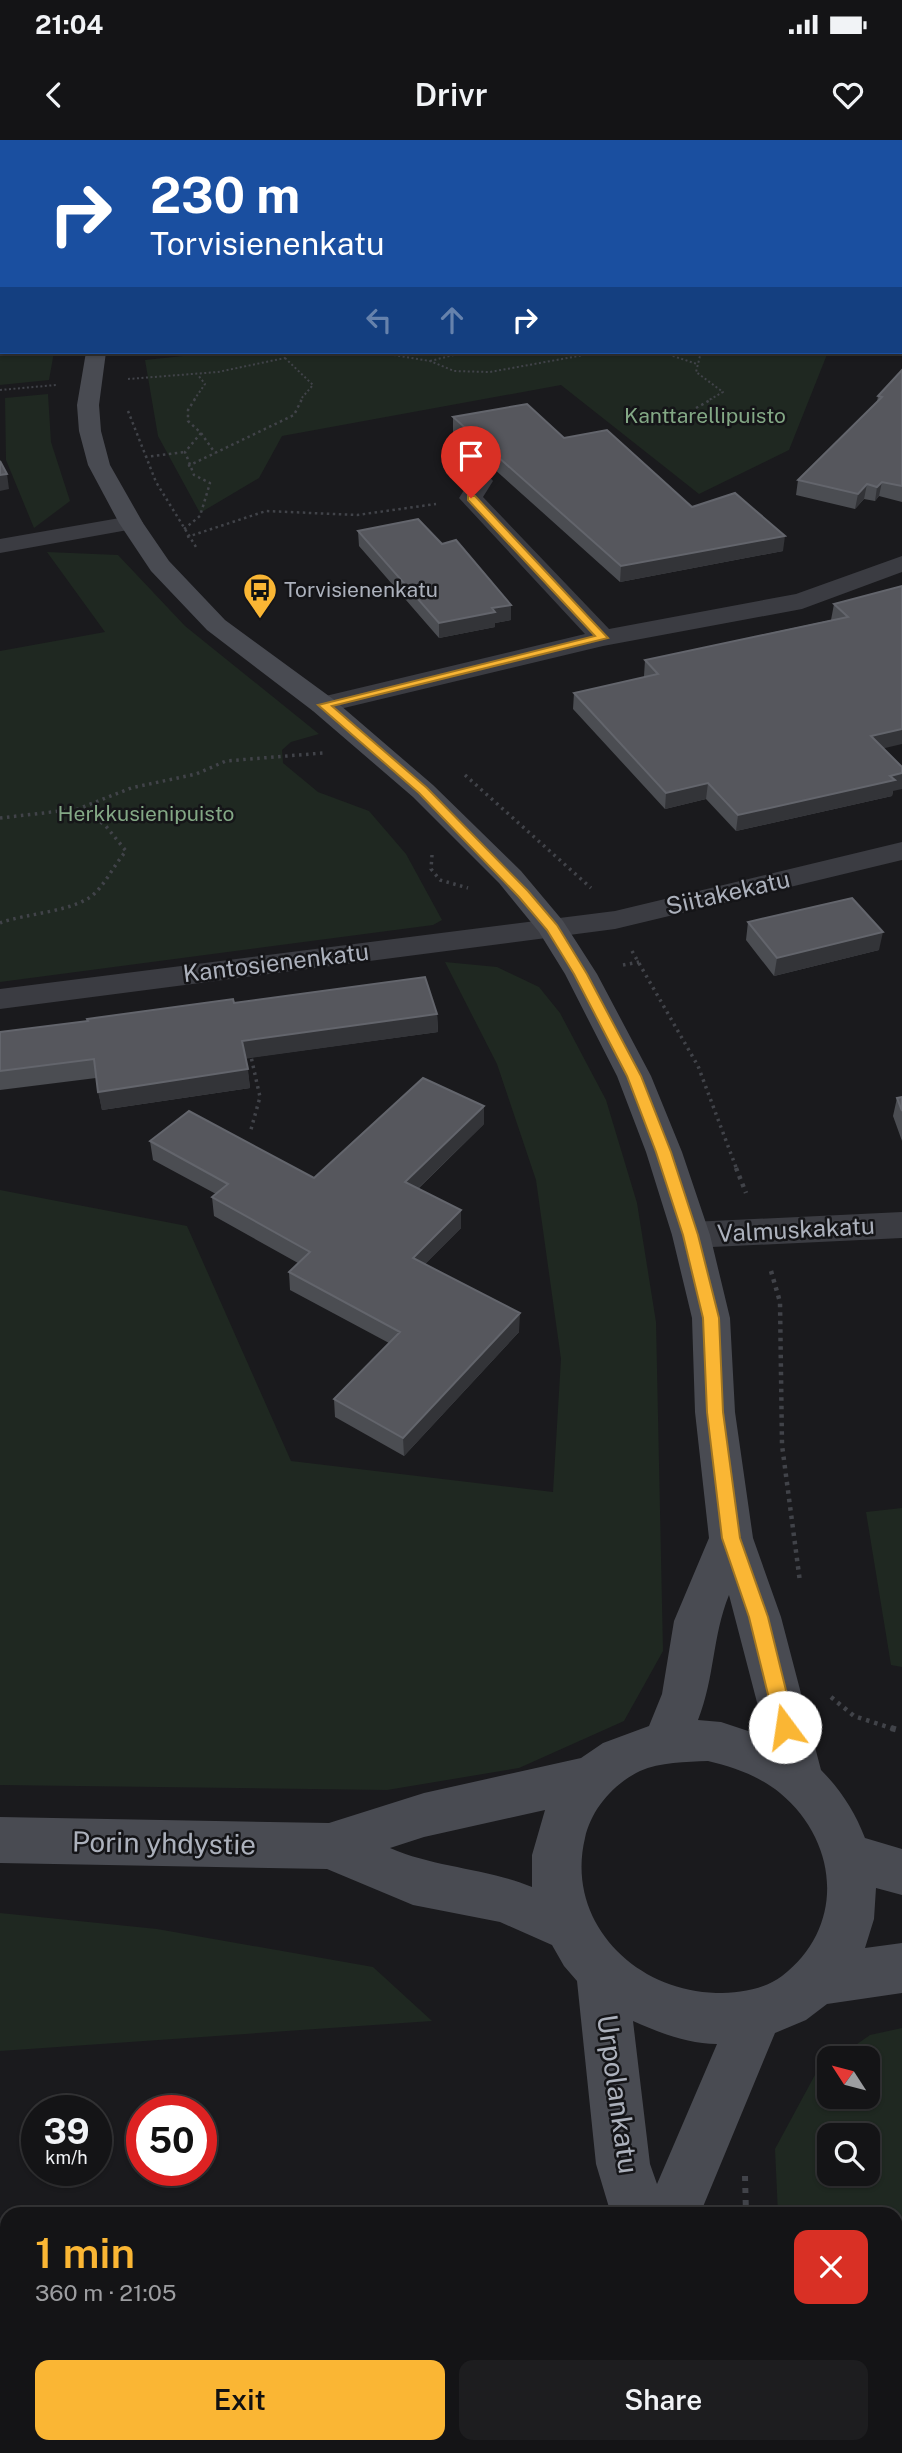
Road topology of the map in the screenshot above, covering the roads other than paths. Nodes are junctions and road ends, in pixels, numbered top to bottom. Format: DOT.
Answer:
graph roads {
  1 [pos="96,354"];
  2 [pos="476,489"];
  3 [pos="131,523"];
  4 [pos="0,546"];
  5 [pos="902,563"];
  6 [pos="603,638"];
  7 [pos="323,705"];
  8 [pos="902,851"];
  9 [pos="552,928"];
  10 [pos="0,999"];
  11 [pos="902,1225"];
  12 [pos="691,1235"];
  13 [pos="731,1538"];
  14 [pos="666,1742"];
  15 [pos="594,1776"];
  16 [pos="800,1781"];
  17 [pos="0,1840"];
  18 [pos="329,1846"];
  19 [pos="850,1857"];
  20 [pos="902,1872"];
  21 [pos="568,1927"];
  22 [pos="902,1968"];
  23 [pos="602,1973"];
  24 [pos="818,1980"];
  25 [pos="756,2016"];
  26 [pos="637,2207"];
  27 [pos="675,2207"];
  1 -- 3 [label="main road"];
  2 -- 6 [label="street"];
  3 -- 4 [label="street"];
  3 -- 7 [label="main road"];
  5 -- 6 [label="street"];
  6 -- 7 [label="street"];
  7 -- 9 [label="main road"];
  8 -- 9 [label="street, Siitakekatu"];
  9 -- 10 [label="street, Kantosienenkatu"];
  9 -- 12 [label="main road"];
  11 -- 12 [label="street, Valmuskakatu"];
  12 -- 13 [label="main road"];
  13 -- 14 [label="main road"];
  13 -- 16 [label="main road"];
  14 -- 15 [label="main road"];
  14 -- 16 [label="main road"];
  15 -- 18 [label="main road, Porin yhdystie"];
  15 -- 21 [label="main road"];
  16 -- 19 [label="main road"];
  17 -- 18 [label="main road, Porin yhdystie"];
  18 -- 21 [label="main road, Porin yhdystie"];
  19 -- 20 [label="main road"];
  19 -- 24 [label="main road"];
  21 -- 23 [label="main road"];
  22 -- 24 [label="main road"];
  23 -- 25 [label="main road"];
  23 -- 26 [label="main road, Urpolankatu"];
  24 -- 25 [label="main road"];
  25 -- 27 [label="main road"];
}
